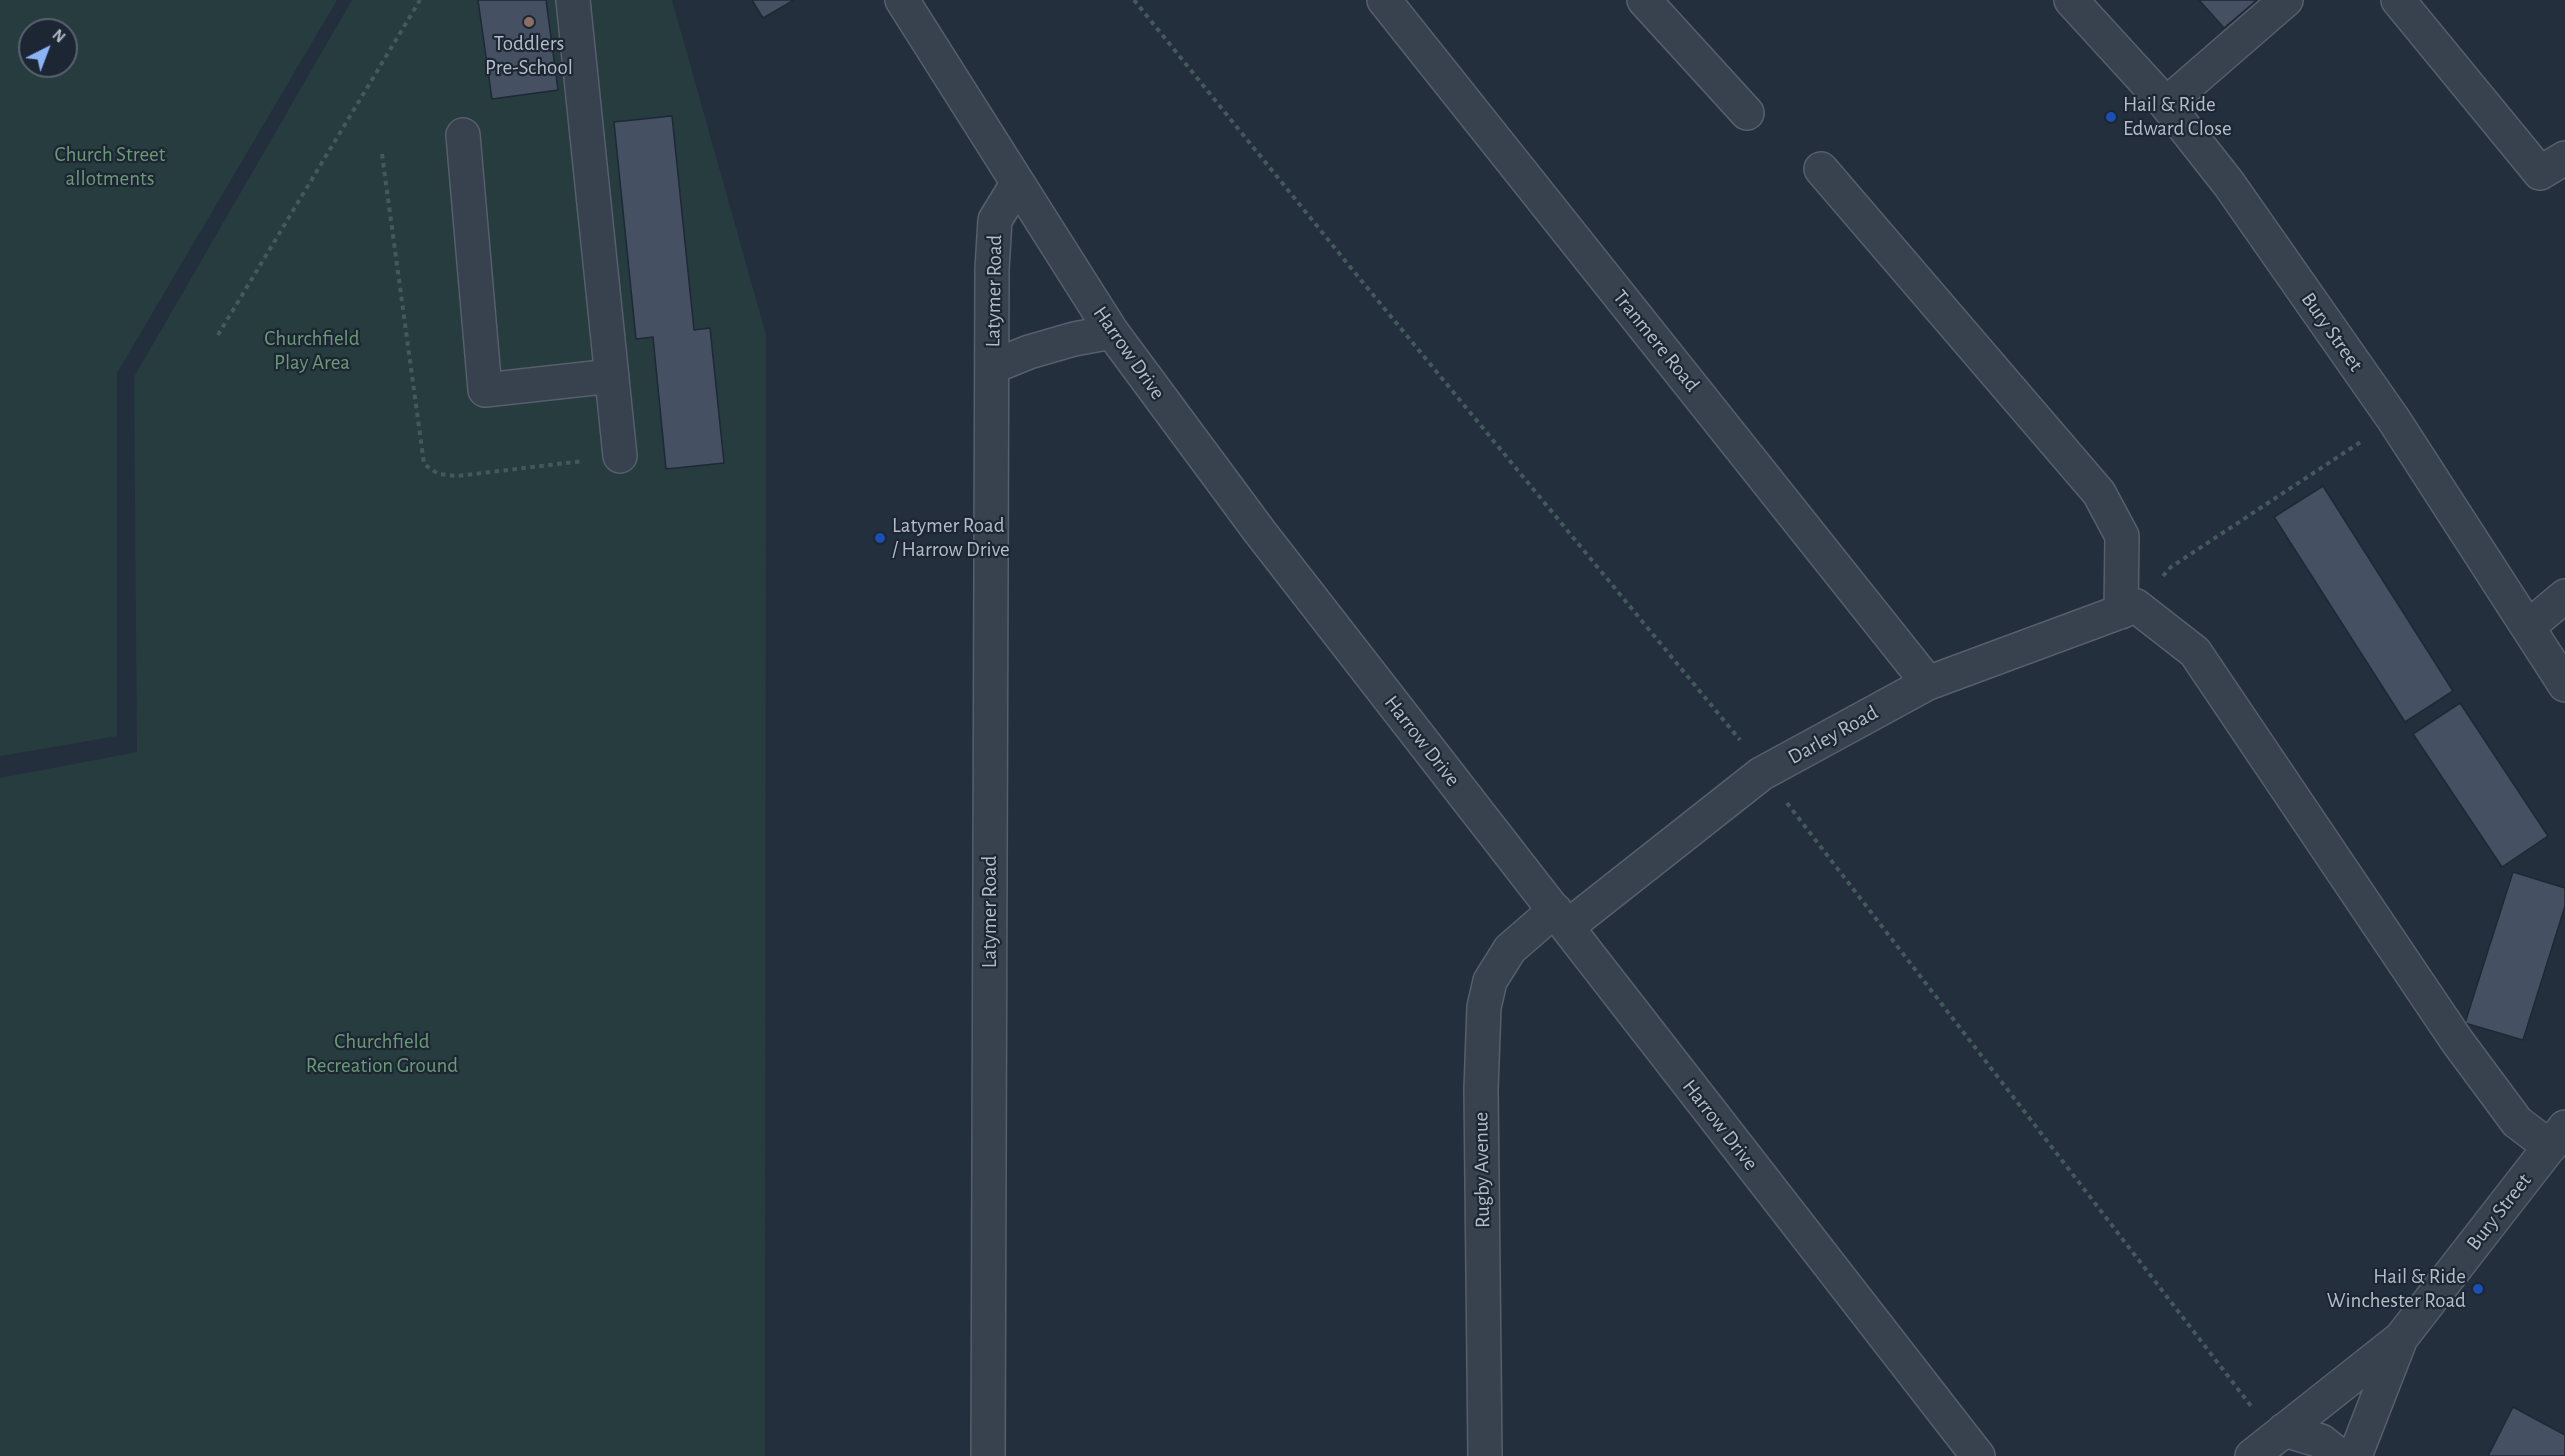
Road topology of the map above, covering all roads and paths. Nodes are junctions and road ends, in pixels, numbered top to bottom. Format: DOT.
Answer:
graph roads {
  1 [pos="420,0"];
  2 [pos="573,0"];
  3 [pos="902,0"];
  4 [pos="1134,0"];
  5 [pos="1384,0"];
  6 [pos="2071,0"];
  7 [pos="2286,0"];
  8 [pos="2398,0"];
  9 [pos="1649,2"];
  10 [pos="2166,104"];
  11 [pos="1747,113"];
  12 [pos="463,135"];
  13 [pos="2565,158"];
  14 [pos="1821,170"];
  15 [pos="1017,184"];
  16 [pos="1112,332"];
  17 [pos="218,335"];
  18 [pos="992,367"];
  19 [pos="612,376"];
  20 [pos="2394,420"];
  21 [pos="620,456"];
  22 [pos="2565,596"];
  23 [pos="2129,609"];
  24 [pos="2528,627"];
  25 [pos="1928,683"];
  26 [pos="2565,685"];
  27 [pos="1761,774"];
  28 [pos="1561,919"];
  29 [pos="2557,1137"];
  30 [pos="2401,1338"];
  31 [pos="2270,1441"];
  32 [pos="988,1456"];
  33 [pos="1485,1456"];
  34 [pos="1978,1456"];
  35 [pos="2340,1456"];
  36 [pos="2355,1456"];
  1 -- 17 [label="path"];
  2 -- 19 [label="street"];
  3 -- 15 [label="street, Harrow Drive"];
  4 -- 27 [label="path"];
  5 -- 25 [label="street, Tranmere Road"];
  6 -- 10 [label="street, Bury Street"];
  7 -- 10 [label="street"];
  8 -- 13 [label="street"];
  9 -- 11 [label="street"];
  10 -- 20 [label="street, Bury Street"];
  12 -- 19 [label="street"];
  14 -- 23 [label="street"];
  15 -- 16 [label="street, Harrow Drive"];
  15 -- 18 [label="street, Latymer Road"];
  16 -- 18 [label="street, Latymer Road"];
  16 -- 28 [label="street, Harrow Drive"];
  18 -- 32 [label="street, Latymer Road"];
  19 -- 21 [label="street"];
  20 -- 23 [label="path"];
  20 -- 24 [label="street, Bury Street"];
  22 -- 24 [label="street"];
  23 -- 25 [label="street, Darley Road"];
  23 -- 29 [label="street"];
  24 -- 26 [label="street, Bury Street"];
  25 -- 27 [label="street, Darley Road"];
  27 -- 28 [label="street, Darley Road"];
  27 -- 31 [label="path"];
  28 -- 33 [label="street, Rugby Avenue"];
  28 -- 34 [label="street, Harrow Drive"];
  29 -- 30 [label="street, Bury Street"];
  30 -- 31 [label="street"];
  30 -- 36 [label="street, Bury Street"];
  31 -- 35 [label="street"];
}
